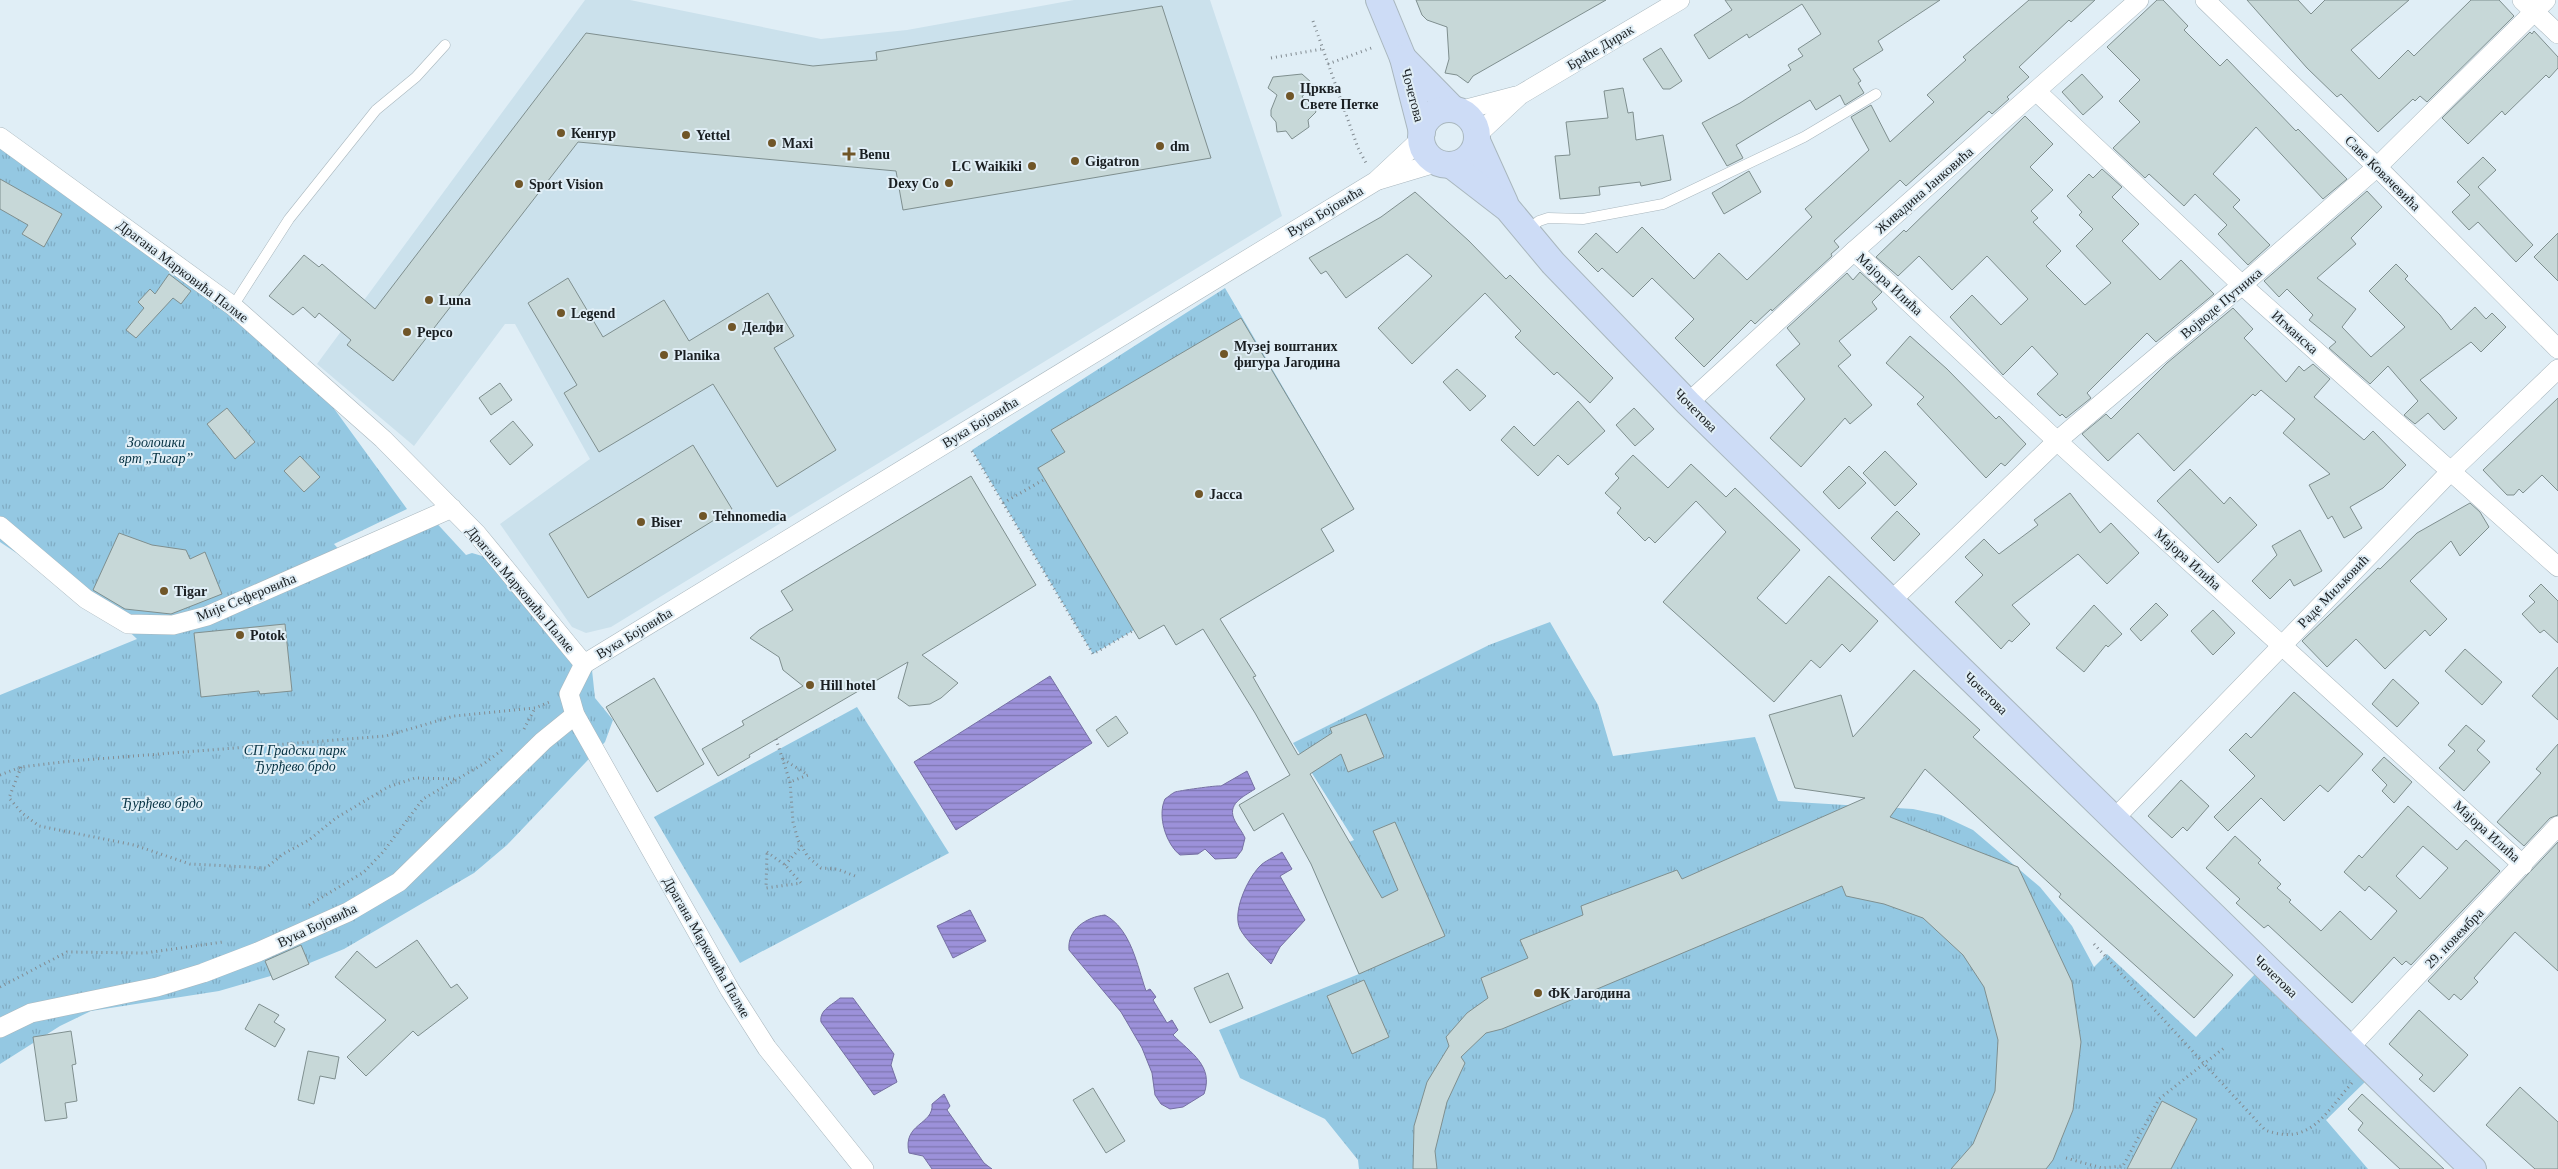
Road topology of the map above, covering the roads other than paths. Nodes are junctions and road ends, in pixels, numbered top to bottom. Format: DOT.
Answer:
graph roads {
  1 [pos="1379,0"];
  2 [pos="1680,0"];
  3 [pos="2139,0"];
  4 [pos="2205,0"];
  5 [pos="2534,4"];
  6 [pos="2558,34"];
  7 [pos="446,45"];
  8 [pos="1399,48"];
  9 [pos="2037,92"];
  10 [pos="1876,94"];
  11 [pos="1520,95"];
  12 [pos="1456,110"];
  13 [pos="1422,135"];
  14 [pos="0,137"];
  15 [pos="1477,138"];
  16 [pos="1445,163"];
  17 [pos="2376,167"];
  18 [pos="1376,181"];
  19 [pos="1508,209"];
  20 [pos="1526,231"];
  21 [pos="1854,251"];
  22 [pos="2242,285"];
  23 [pos="234,306"];
  24 [pos="2558,349"];
  25 [pos="2558,369"];
  26 [pos="1688,403"];
  27 [pos="2057,441"];
  28 [pos="2451,471"];
  29 [pos="452,508"];
  30 [pos="0,526"];
  31 [pos="2558,567"];
  32 [pos="1891,601"];
  33 [pos="2281,644"];
  34 [pos="584,664"];
  35 [pos="575,714"];
  36 [pos="2114,819"];
  37 [pos="2558,826"];
  38 [pos="2523,864"];
  39 [pos="0,1028"];
  40 [pos="2349,1048"];
  41 [pos="864,1169"];
  42 [pos="2473,1169"];
  1 -- 8 [label="street, Чочетова"];
  2 -- 11 [label="street, Браће Дирак"];
  3 -- 9 [label="street, Живадина Јанковића"];
  4 -- 17 [label="street, Саве Ковачевића"];
  5 -- 6 [label="street"];
  5 -- 17 [label="street, Војводе Путника"];
  7 -- 23 [label="lane"];
  8 -- 12 [label="street, Чочетова"];
  8 -- 13 [label="street, Чочетова"];
  9 -- 21 [label="street, Живадина Јанковића"];
  9 -- 22 [label="street, Игманска"];
  10 -- 20 [label="lane"];
  11 -- 12 [label="street, Браће Дирак"];
  11 -- 15 [label="street, Браће Дирак"];
  12 -- 13 [label="street, Чочетова"];
  12 -- 15 [label="street, Чочетова"];
  13 -- 16 [label="street, Чочетова"];
  13 -- 18 [label="street, Вука Бојовића"];
  14 -- 23 [label="street, Драгана Марковића Палме"];
  15 -- 16 [label="street"];
  15 -- 19 [label="street, Чочетова"];
  16 -- 18 [label="street, Вука Бојовића"];
  16 -- 19 [label="street, Чочетова"];
  17 -- 22 [label="street, Војводе Путника"];
  17 -- 24 [label="street, Саве Ковачевића"];
  18 -- 34 [label="street, Вука Бојовића"];
  19 -- 20 [label="street, Чочетова"];
  20 -- 26 [label="street, Чочетова"];
  21 -- 26 [label="street, Живадина Јанковића"];
  21 -- 27 [label="street, Мајора Илића"];
  22 -- 27 [label="street, Војводе Путника"];
  22 -- 28 [label="street, Игманска"];
  23 -- 29 [label="street, Драгана Марковића Палме"];
  25 -- 28 [label="street, Раде Миљковић"];
  26 -- 32 [label="street, Чочетова"];
  27 -- 32 [label="street, Војводе Путника"];
  27 -- 33 [label="street, Мајора Илића"];
  28 -- 31 [label="street, Игманска"];
  28 -- 33 [label="street, Раде Миљковић"];
  29 -- 30 [label="street, Мије Сеферовића"];
  29 -- 34 [label="street, Драгана Марковића Палме"];
  32 -- 36 [label="street, Чочетова"];
  33 -- 36 [label="street, Раде Миљковић"];
  33 -- 38 [label="street, Мајора Илића"];
  34 -- 35 [label="street, Драгана Марковића Палме"];
  35 -- 39 [label="street, Вука Бојовића"];
  35 -- 41 [label="street, Драгана Марковића Палме"];
  36 -- 40 [label="street, Чочетова"];
  37 -- 38 [label="street, 29. новембра"];
  38 -- 40 [label="street, 29. новембра"];
  40 -- 42 [label="street, Чочетова"];
}
